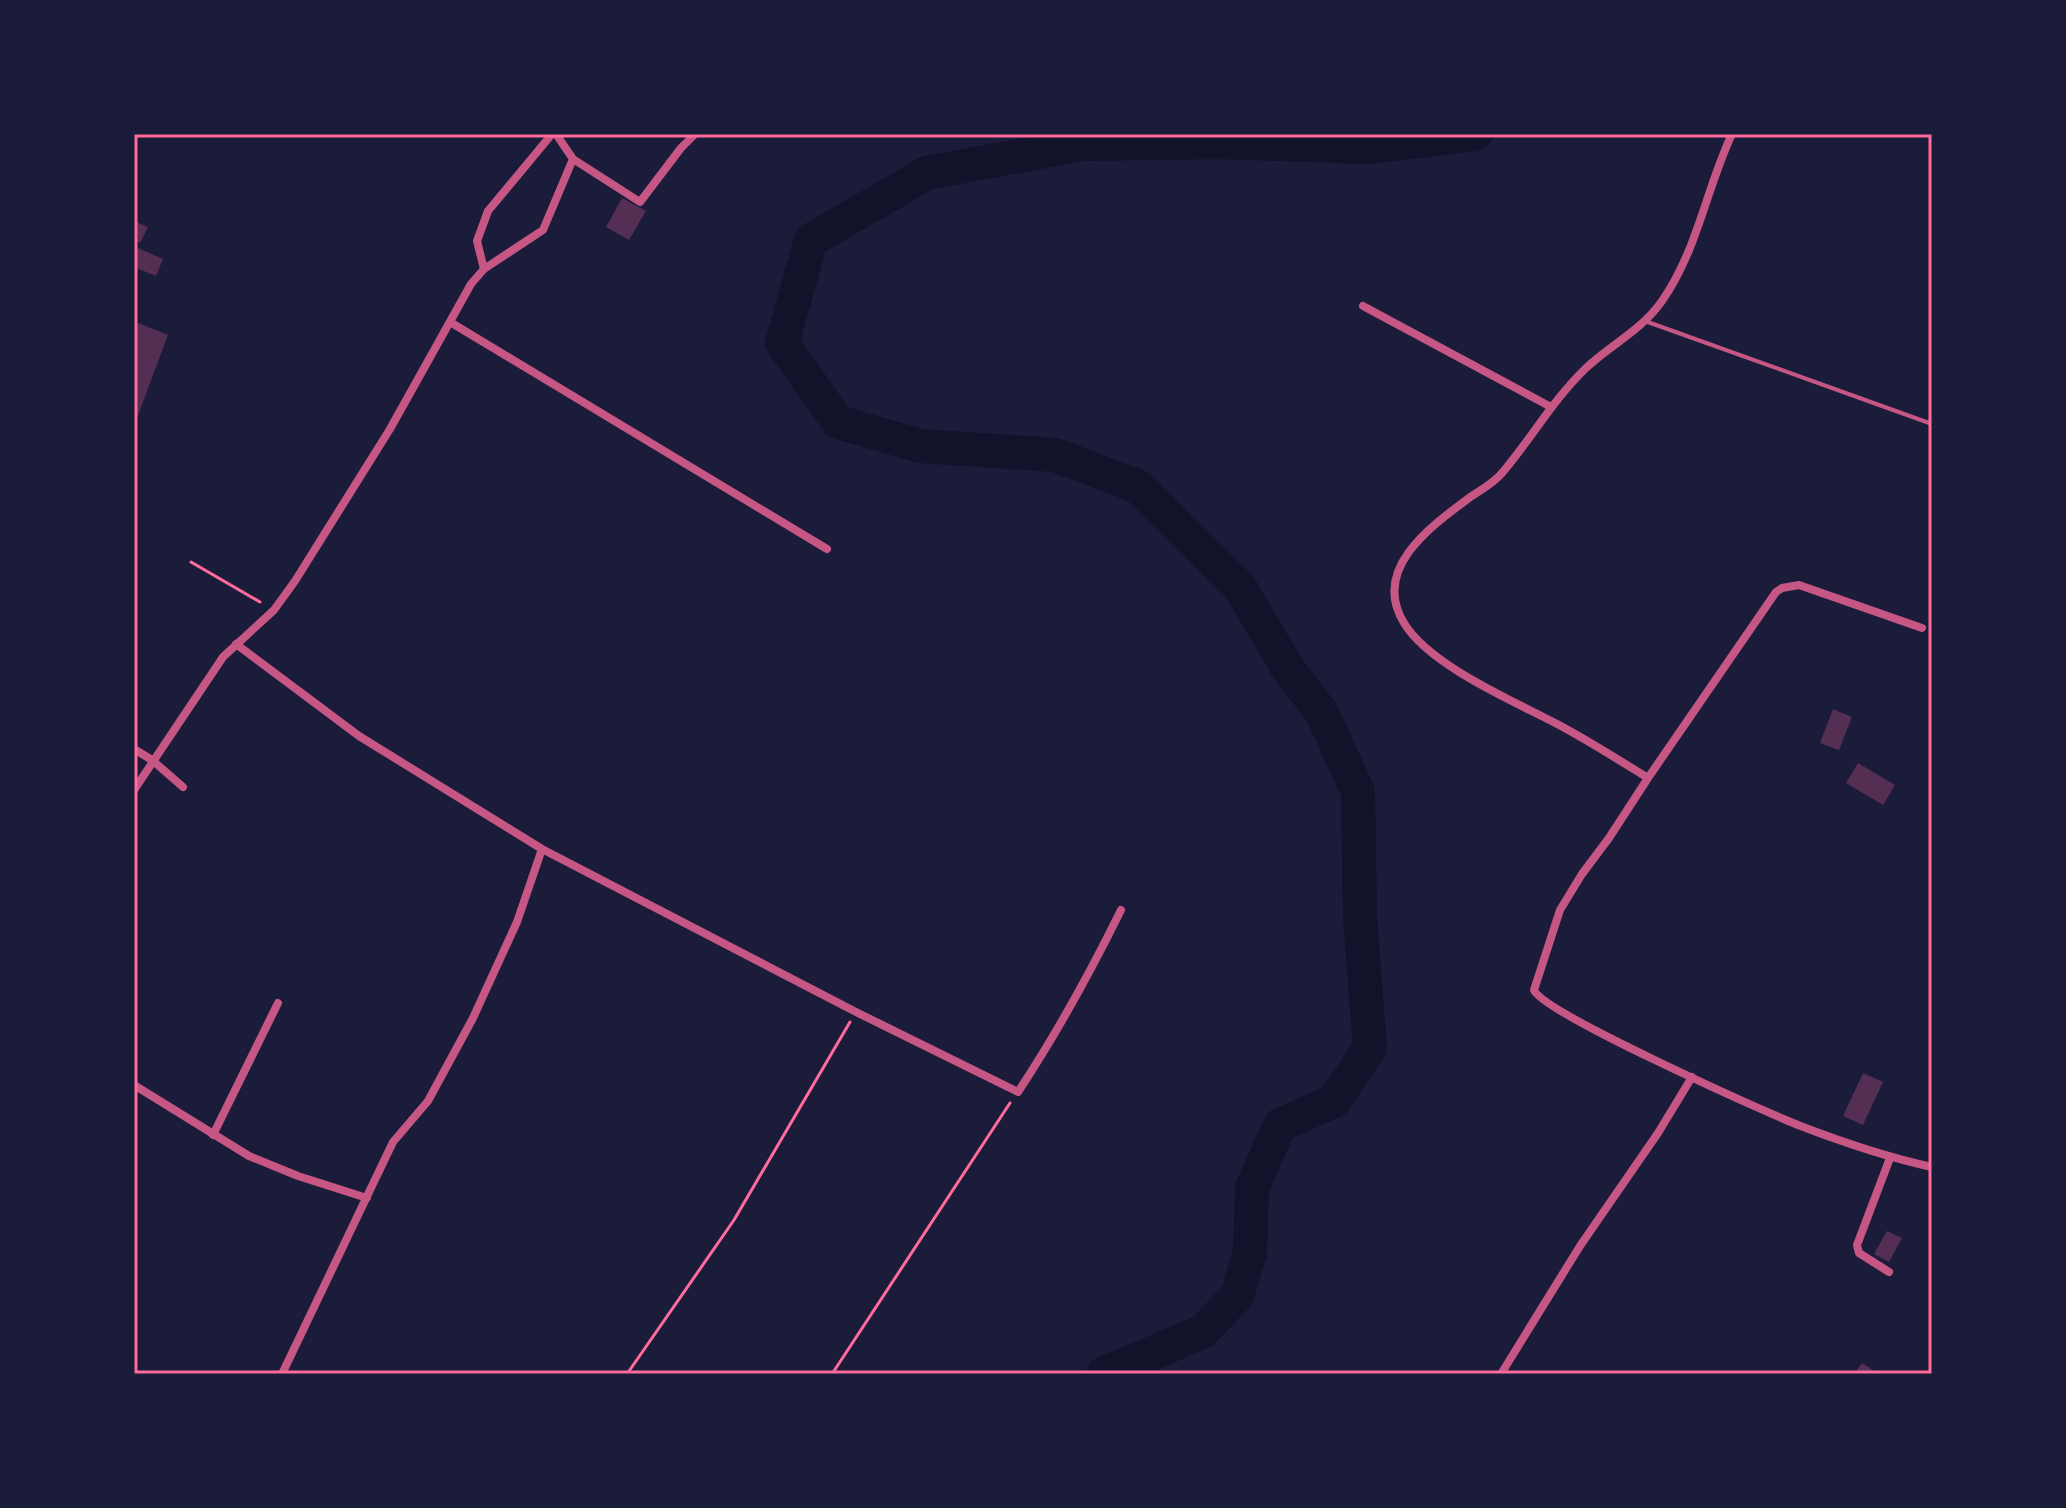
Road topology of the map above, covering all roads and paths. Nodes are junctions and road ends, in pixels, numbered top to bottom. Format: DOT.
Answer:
graph roads {
  1 [pos="695,134"];
  2 [pos="1732,134"];
  3 [pos="550,135"];
  4 [pos="573,159"];
  5 [pos="484,269"];
  6 [pos="1363,306"];
  7 [pos="1645,321"];
  8 [pos="450,322"];
  9 [pos="1551,407"];
  10 [pos="1932,424"];
  11 [pos="827,549"];
  12 [pos="191,562"];
  13 [pos="274,610"];
  14 [pos="1922,628"];
  15 [pos="236,644"];
  16 [pos="134,749"];
  17 [pos="152,760"];
  18 [pos="1648,778"];
  19 [pos="183,787"];
  20 [pos="134,790"];
  21 [pos="542,849"];
  22 [pos="1121,910"];
  23 [pos="278,1003"];
  24 [pos="856,1012"];
  25 [pos="1692,1077"];
  26 [pos="135,1087"];
  27 [pos="1018,1092"];
  28 [pos="213,1135"];
  29 [pos="1890,1158"];
  30 [pos="1932,1167"];
  31 [pos="367,1198"];
  32 [pos="1889,1272"];
  33 [pos="282,1374"];
  34 [pos="627,1374"];
  35 [pos="832,1374"];
  36 [pos="1503,1374"];
  1 -- 4 [label="street"];
  2 -- 7 [label="street"];
  3 -- 4 [label="street"];
  3 -- 5 [label="street"];
  4 -- 5 [label="street"];
  5 -- 8 [label="street"];
  6 -- 9 [label="street"];
  7 -- 9 [label="street"];
  7 -- 10 [label="lane"];
  8 -- 11 [label="street"];
  8 -- 13 [label="street"];
  9 -- 18 [label="street"];
  12 -- 13 [label="path"];
  13 -- 15 [label="street"];
  14 -- 18 [label="street"];
  15 -- 17 [label="street"];
  15 -- 21 [label="street"];
  16 -- 17 [label="street"];
  17 -- 19 [label="street"];
  17 -- 20 [label="street"];
  18 -- 25 [label="street"];
  21 -- 24 [label="street"];
  21 -- 31 [label="street"];
  22 -- 27 [label="street"];
  23 -- 28 [label="street"];
  24 -- 27 [label="street"];
  24 -- 34 [label="path"];
  25 -- 29 [label="street"];
  25 -- 36 [label="street"];
  26 -- 28 [label="street"];
  27 -- 35 [label="path"];
  28 -- 31 [label="street"];
  29 -- 30 [label="street"];
  29 -- 32 [label="street"];
  31 -- 33 [label="street"];
}
